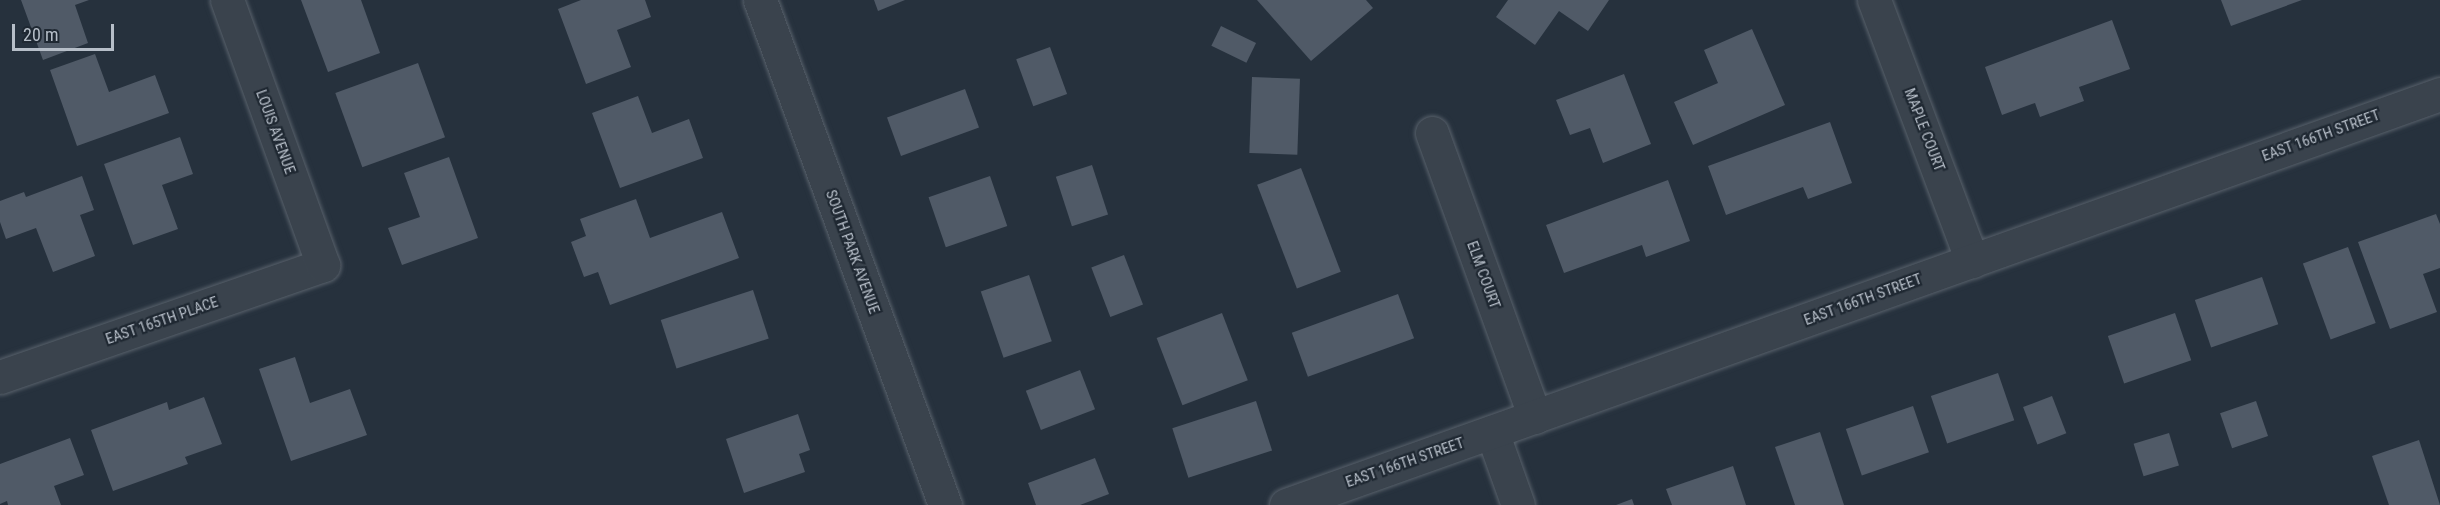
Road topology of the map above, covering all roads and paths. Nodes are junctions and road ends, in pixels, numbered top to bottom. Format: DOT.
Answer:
graph roads {
  1 [pos="227,0"];
  2 [pos="760,0"];
  3 [pos="1874,0"];
  4 [pos="2440,94"];
  5 [pos="1432,133"];
  6 [pos="1972,261"];
  7 [pos="323,265"];
  8 [pos="0,377"];
  9 [pos="1535,417"];
  10 [pos="1492,432"];
  11 [pos="945,505"];
  12 [pos="1286,505"];
  13 [pos="1518,505"];
  1 -- 7 [label="street, LOUIS AVENUE"];
  2 -- 11 [label="street, SOUTH PARK AVENUE"];
  3 -- 6 [label="street, MAPLE COURT"];
  4 -- 6 [label="street, EAST 166TH STREET"];
  5 -- 9 [label="street, ELM COURT"];
  6 -- 9 [label="street, EAST 166TH STREET"];
  7 -- 8 [label="street, EAST 165TH PLACE"];
  9 -- 10 [label="street, EAST 166TH STREET"];
  10 -- 12 [label="street, EAST 166TH STREET"];
  10 -- 13 [label="street"];
}
